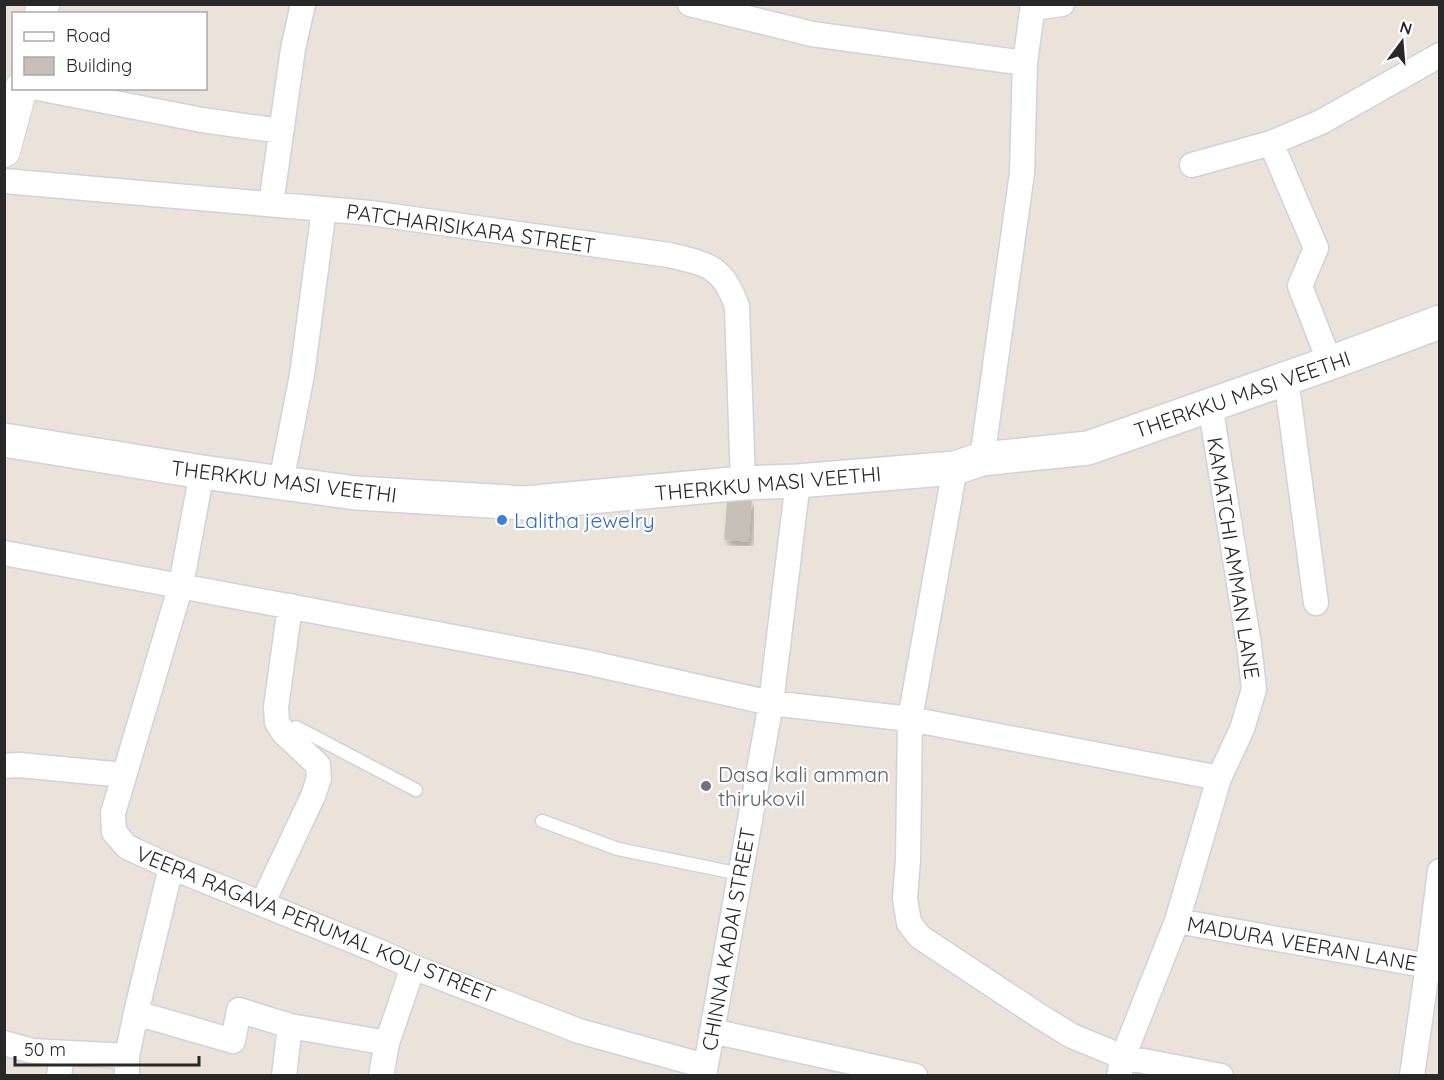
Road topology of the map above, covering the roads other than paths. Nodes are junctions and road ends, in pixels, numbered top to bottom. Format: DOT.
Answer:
graph roads {
  1 [pos="303,4"];
  2 [pos="690,4"];
  3 [pos="1062,4"];
  4 [pos="1033,6"];
  5 [pos="1440,55"];
  6 [pos="1024,63"];
  7 [pos="20,90"];
  8 [pos="48,90"];
  9 [pos="281,130"];
  10 [pos="1271,143"];
  11 [pos="4,151"];
  12 [pos="1192,165"];
  13 [pos="4,181"];
  14 [pos="271,204"];
  15 [pos="324,209"];
  16 [pos="1440,322"];
  17 [pos="1330,363"];
  18 [pos="1286,378"];
  19 [pos="1210,404"];
  20 [pos="4,440"];
  21 [pos="969,464"];
  22 [pos="202,472"];
  23 [pos="798,482"];
  24 [pos="281,483"];
  25 [pos="742,483"];
  26 [pos="4,553"];
  27 [pos="181,585"];
  28 [pos="1316,603"];
  29 [pos="290,606"];
  30 [pos="771,703"];
  31 [pos="910,719"];
  32 [pos="283,732"];
  33 [pos="4,766"];
  34 [pos="124,775"];
  35 [pos="1219,778"];
  36 [pos="416,790"];
  37 [pos="542,821"];
  38 [pos="171,867"];
  39 [pos="1440,871"];
  40 [pos="740,874"];
  41 [pos="262,904"];
  42 [pos="1177,921"];
  43 [pos="1434,966"];
  44 [pos="413,967"];
  45 [pos="136,1013"];
  46 [pos="290,1026"];
  47 [pos="712,1031"];
  48 [pos="4,1043"];
  49 [pos="387,1043"];
  50 [pos="61,1064"];
  51 [pos="127,1066"];
  52 [pos="1121,1066"];
  53 [pos="705,1071"];
  54 [pos="284,1076"];
  55 [pos="381,1076"];
  56 [pos="915,1076"];
  57 [pos="1221,1076"];
  58 [pos="1412,1076"];
  1 -- 9 [label="street"];
  2 -- 6 [label="street"];
  3 -- 4 [label="street"];
  4 -- 6 [label="street"];
  5 -- 10 [label="street"];
  6 -- 21 [label="street"];
  7 -- 11 [label="street"];
  8 -- 9 [label="street"];
  9 -- 14 [label="street"];
  10 -- 12 [label="street"];
  10 -- 17 [label="street"];
  13 -- 14 [label="street, PATCHARISIKARA STREET"];
  14 -- 15 [label="street, PATCHARISIKARA STREET"];
  15 -- 24 [label="street"];
  15 -- 25 [label="street, PATCHARISIKARA STREET"];
  16 -- 17 [label="main road, THERKKU MASI VEETHI"];
  17 -- 18 [label="main road, THERKKU MASI VEETHI"];
  18 -- 19 [label="main road, THERKKU MASI VEETHI"];
  18 -- 28 [label="street"];
  19 -- 21 [label="main road, THERKKU MASI VEETHI"];
  19 -- 35 [label="street, KAMATCHI AMMAN LANE"];
  20 -- 22 [label="main road, THERKKU MASI VEETHI"];
  21 -- 23 [label="main road, THERKKU MASI VEETHI"];
  21 -- 31 [label="street"];
  22 -- 24 [label="main road, THERKKU MASI VEETHI"];
  22 -- 27 [label="street, VEERA RAGAVA PERUMAL KOLI STREET"];
  23 -- 25 [label="main road, THERKKU MASI VEETHI"];
  23 -- 30 [label="street, CHINNA KADAI STREET"];
  24 -- 25 [label="main road, THERKKU MASI VEETHI"];
  26 -- 27 [label="street"];
  27 -- 29 [label="street"];
  27 -- 34 [label="street, VEERA RAGAVA PERUMAL KOLI STREET"];
  29 -- 30 [label="street"];
  29 -- 32 [label="street"];
  30 -- 31 [label="street"];
  30 -- 40 [label="street, CHINNA KADAI STREET"];
  31 -- 35 [label="street"];
  31 -- 52 [label="street"];
  32 -- 36 [label="lane"];
  32 -- 41 [label="street"];
  33 -- 34 [label="street"];
  34 -- 38 [label="street, VEERA RAGAVA PERUMAL KOLI STREET"];
  35 -- 42 [label="street, KAMATCHI AMMAN LANE"];
  37 -- 40 [label="lane"];
  38 -- 41 [label="street, VEERA RAGAVA PERUMAL KOLI STREET"];
  38 -- 45 [label="street"];
  39 -- 43 [label="street"];
  40 -- 47 [label="street, CHINNA KADAI STREET"];
  41 -- 44 [label="street, VEERA RAGAVA PERUMAL KOLI STREET"];
  42 -- 43 [label="street, MADURA VEERAN LANE"];
  42 -- 52 [label="street, KAMATCHI AMMAN LANE"];
  43 -- 58 [label="street"];
  44 -- 49 [label="street"];
  44 -- 53 [label="street, VEERA RAGAVA PERUMAL KOLI STREET"];
  45 -- 46 [label="street"];
  45 -- 51 [label="street"];
  46 -- 49 [label="street"];
  46 -- 54 [label="street"];
  47 -- 53 [label="street, CHINNA KADAI STREET"];
  47 -- 56 [label="street"];
  48 -- 50 [label="street"];
  49 -- 55 [label="street"];
  50 -- 51 [label="street"];
  52 -- 57 [label="street"];
}
